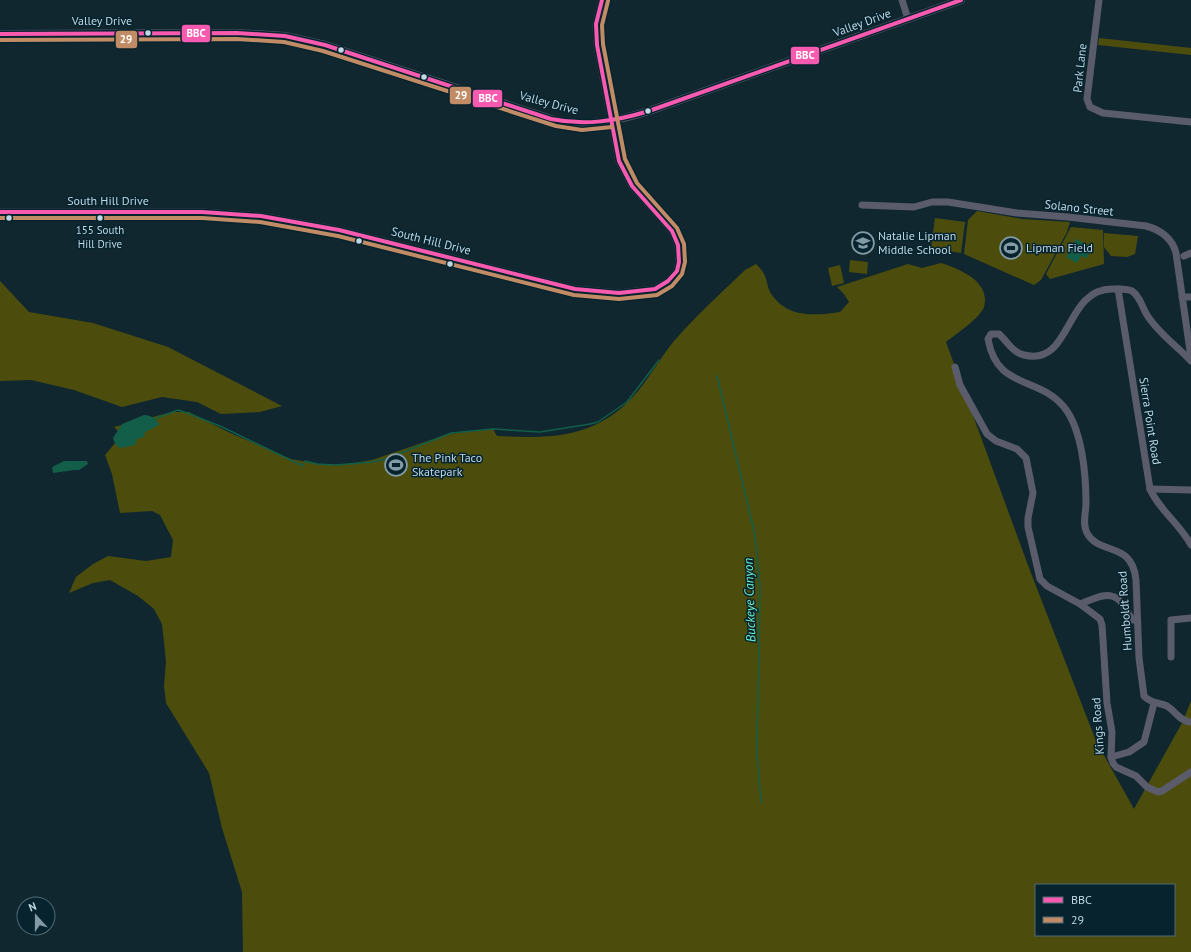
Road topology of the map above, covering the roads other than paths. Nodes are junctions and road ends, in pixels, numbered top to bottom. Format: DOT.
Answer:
graph roads {
  1 [pos="602,0"];
  2 [pos="902,0"];
  3 [pos="962,0"];
  4 [pos="1099,0"];
  5 [pos="908,19"];
  6 [pos="0,34"];
  7 [pos="611,121"];
  8 [pos="1191,122"];
  9 [pos="862,205"];
  10 [pos="0,212"];
  11 [pos="1191,253"];
  12 [pos="1184,256"];
  13 [pos="1118,289"];
  14 [pos="1182,297"];
  15 [pos="1191,297"];
  16 [pos="1187,340"];
  17 [pos="1177,346"];
  18 [pos="1191,360"];
  19 [pos="955,366"];
  20 [pos="1150,489"];
  21 [pos="1191,490"];
  22 [pos="1191,545"];
  23 [pos="1080,604"];
  24 [pos="1191,618"];
  25 [pos="1137,620"];
  26 [pos="1171,657"];
  27 [pos="1154,703"];
  28 [pos="1191,722"];
  29 [pos="1111,757"];
  30 [pos="1191,772"];
  1 -- 7 [label="street, South Hill Drive"];
  2 -- 5 [label="street"];
  3 -- 5 [label="main road, Valley Drive"];
  4 -- 8 [label="street, Park Lane"];
  5 -- 7 [label="main road, Valley Drive"];
  6 -- 7 [label="main road, Valley Drive"];
  7 -- 10 [label="street, South Hill Drive"];
  9 -- 14 [label="street, Solano Street"];
  11 -- 12 [label="street"];
  13 -- 17 [label="street, Humboldt Road"];
  13 -- 20 [label="street, Sierra Point Road"];
  13 -- 25 [label="street, Humboldt Road"];
  14 -- 15 [label="street"];
  14 -- 16 [label="street, Solano Street"];
  16 -- 17 [label="street"];
  16 -- 18 [label="street, Solano Street"];
  17 -- 18 [label="street, Humboldt Road"];
  19 -- 23 [label="street, Kings Road"];
  20 -- 21 [label="street"];
  20 -- 22 [label="street, Sierra Point Road"];
  23 -- 25 [label="street"];
  23 -- 29 [label="street, Kings Road"];
  24 -- 26 [label="street"];
  25 -- 27 [label="street, Humboldt Road"];
  27 -- 28 [label="street, Humboldt Road"];
  27 -- 29 [label="street"];
  29 -- 30 [label="street, Kings Road"];
}
